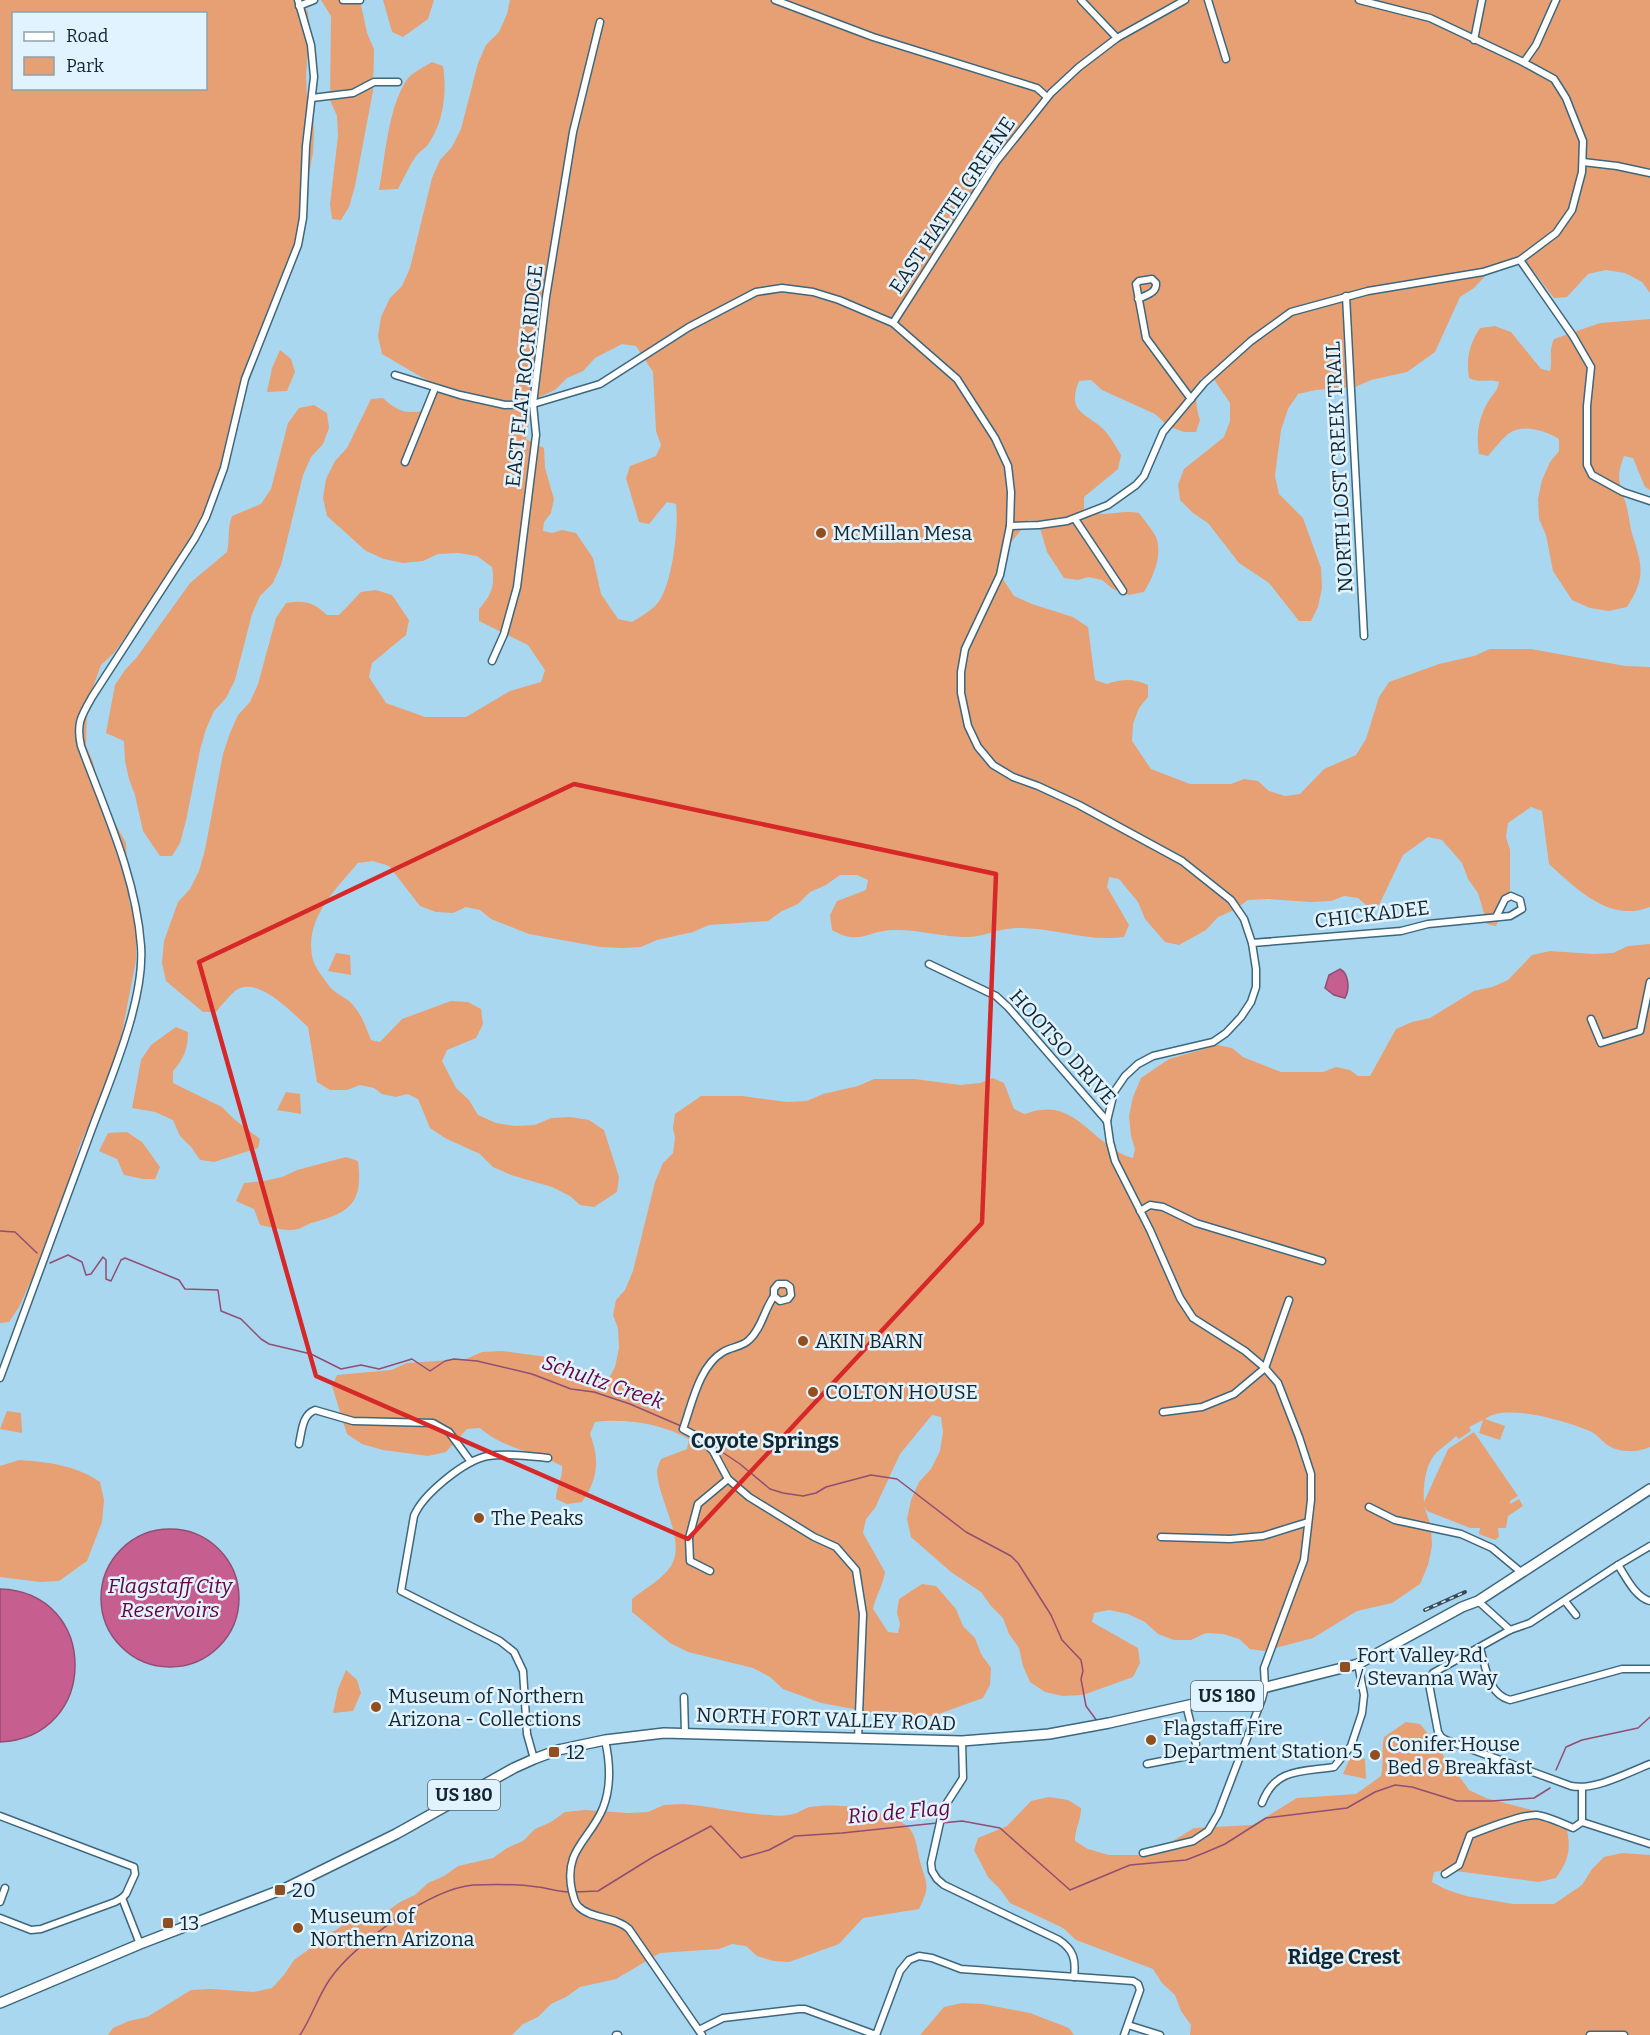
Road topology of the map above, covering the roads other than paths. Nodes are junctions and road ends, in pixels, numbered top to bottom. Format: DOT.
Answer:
graph roads {
  1 [pos="314,0"];
  2 [pos="343,0"];
  3 [pos="360,0"];
  4 [pos="775,0"];
  5 [pos="1081,0"];
  6 [pos="1185,0"];
  7 [pos="1208,0"];
  8 [pos="1359,0"];
  9 [pos="1482,0"];
  10 [pos="1556,0"];
  11 [pos="298,3"];
  12 [pos="600,22"];
  13 [pos="1117,38"];
  14 [pos="1474,40"];
  15 [pos="1226,59"];
  16 [pos="1524,62"];
  17 [pos="398,82"];
  18 [pos="1047,97"];
  19 [pos="312,98"];
  20 [pos="1583,162"];
  21 [pos="1650,173"];
  22 [pos="1520,260"];
  23 [pos="1346,296"];
  24 [pos="1138,299"];
  25 [pos="893,323"];
  26 [pos="395,375"];
  27 [pos="435,388"];
  28 [pos="1191,399"];
  29 [pos="533,404"];
  30 [pos="405,462"];
  31 [pos="1650,501"];
  32 [pos="1075,519"];
  33 [pos="1010,526"];
  34 [pos="1123,591"];
  35 [pos="1364,636"];
  36 [pos="492,661"];
  37 [pos="1496,917"];
  38 [pos="1252,943"];
  39 [pos="929,964"];
  40 [pos="1650,982"];
  41 [pos="1591,1019"];
  42 [pos="1107,1121"];
  43 [pos="1140,1211"];
  44 [pos="1322,1261"];
  45 [pos="774,1296"];
  46 [pos="1289,1300"];
  47 [pos="1265,1368"];
  48 [pos="0,1378"];
  49 [pos="1163,1412"];
  50 [pos="299,1444"];
  51 [pos="548,1458"];
  52 [pos="471,1462"];
  53 [pos="728,1479"];
  54 [pos="1650,1489"];
  55 [pos="1369,1507"];
  56 [pos="1308,1522"];
  57 [pos="1161,1537"];
  58 [pos="1650,1546"];
  59 [pos="1618,1565"];
  60 [pos="710,1571"];
  61 [pos="1522,1573"];
  62 [pos="1478,1601"];
  63 [pos="1565,1601"];
  64 [pos="1650,1601"];
  65 [pos="1576,1615"];
  66 [pos="1510,1630"];
  67 [pos="1480,1648"];
  68 [pos="1358,1664"];
  69 [pos="1650,1669"];
  70 [pos="1265,1687"];
  71 [pos="684,1697"];
  72 [pos="1186,1705"];
  73 [pos="685,1733"];
  74 [pos="858,1739"];
  75 [pos="605,1740"];
  76 [pos="962,1741"];
  77 [pos="534,1759"];
  78 [pos="1147,1764"];
  79 [pos="1650,1764"];
  80 [pos="1582,1788"];
  81 [pos="1262,1803"];
  82 [pos="0,1816"];
  83 [pos="1581,1822"];
  84 [pos="1650,1844"];
  85 [pos="1143,1853"];
  86 [pos="1445,1874"];
  87 [pos="5,1888"];
  88 [pos="122,1898"];
  89 [pos="0,1902"];
  90 [pos="0,1918"];
  91 [pos="140,1944"];
  92 [pos="1074,1977"];
  93 [pos="0,2003"];
  94 [pos="1128,2025"];
  95 [pos="701,2032"];
  96 [pos="876,2035"];
  97 [pos="1124,2035"];
  98 [pos="1160,2035"];
  99 [pos="1590,2035"];
  100 [pos="1624,2035"];
  1 -- 11 [label="street"];
  2 -- 3 [label="street"];
  4 -- 18 [label="street"];
  5 -- 13 [label="street"];
  6 -- 13 [label="street, EAST HATTIE GREENE"];
  7 -- 15 [label="street"];
  8 -- 14 [label="street"];
  9 -- 14 [label="street"];
  10 -- 16 [label="street"];
  11 -- 19 [label="street"];
  12 -- 29 [label="street, EAST FLAT ROCK RIDGE"];
  13 -- 18 [label="street, EAST HATTIE GREENE"];
  14 -- 16 [label="street"];
  16 -- 20 [label="street"];
  17 -- 19 [label="street"];
  18 -- 25 [label="street, EAST HATTIE GREENE"];
  19 -- 48 [label="street"];
  20 -- 21 [label="street"];
  20 -- 22 [label="street"];
  22 -- 23 [label="street"];
  22 -- 31 [label="street"];
  23 -- 28 [label="street"];
  23 -- 35 [label="street, NORTH LOST CREEK TRAIL"];
  24 -- 28 [label="street"];
  25 -- 29 [label="street"];
  25 -- 33 [label="street"];
  26 -- 27 [label="street"];
  27 -- 29 [label="street"];
  27 -- 30 [label="street"];
  28 -- 32 [label="street"];
  29 -- 36 [label="street, EAST FLAT ROCK RIDGE"];
  32 -- 33 [label="street"];
  32 -- 34 [label="street"];
  33 -- 38 [label="street"];
  37 -- 38 [label="street, CHICKADEE"];
  38 -- 42 [label="street"];
  39 -- 42 [label="street, HOOTSO DRIVE"];
  40 -- 41 [label="street"];
  42 -- 43 [label="street"];
  43 -- 44 [label="street"];
  43 -- 47 [label="street"];
  45 -- 53 [label="street"];
  46 -- 47 [label="street"];
  47 -- 49 [label="street"];
  47 -- 56 [label="street"];
  50 -- 52 [label="street"];
  51 -- 52 [label="street"];
  52 -- 77 [label="street"];
  53 -- 60 [label="street"];
  53 -- 74 [label="street"];
  54 -- 61 [label="main road, NORTH FORT VALLEY ROAD / US 180"];
  55 -- 61 [label="street"];
  56 -- 57 [label="street"];
  56 -- 70 [label="street"];
  58 -- 59 [label="street"];
  59 -- 63 [label="street"];
  59 -- 64 [label="street"];
  61 -- 62 [label="main road, NORTH FORT VALLEY ROAD / US 180"];
  62 -- 66 [label="street"];
  62 -- 68 [label="main road, NORTH FORT VALLEY ROAD / US 180"];
  63 -- 65 [label="street"];
  63 -- 66 [label="street"];
  66 -- 67 [label="street"];
  67 -- 69 [label="street"];
  67 -- 80 [label="street"];
  68 -- 70 [label="main road, NORTH FORT VALLEY ROAD / US 180"];
  68 -- 81 [label="street"];
  70 -- 72 [label="main road, NORTH FORT VALLEY ROAD / US 180"];
  70 -- 85 [label="street"];
  71 -- 73 [label="street"];
  72 -- 76 [label="main road, NORTH FORT VALLEY ROAD / US 180"];
  72 -- 78 [label="street"];
  73 -- 74 [label="main road, NORTH FORT VALLEY ROAD / US 180"];
  73 -- 75 [label="main road, NORTH FORT VALLEY ROAD / US 180"];
  74 -- 76 [label="main road, NORTH FORT VALLEY ROAD / US 180"];
  75 -- 77 [label="main road, NORTH FORT VALLEY ROAD / US 180"];
  75 -- 95 [label="street"];
  76 -- 92 [label="street"];
  77 -- 91 [label="main road, NORTH FORT VALLEY ROAD / US 180"];
  79 -- 80 [label="street"];
  80 -- 83 [label="street"];
  82 -- 88 [label="street"];
  83 -- 84 [label="street"];
  83 -- 86 [label="street"];
  87 -- 89 [label="street"];
  88 -- 90 [label="street"];
  88 -- 91 [label="street"];
  91 -- 93 [label="main road, NORTH FORT VALLEY ROAD / US 180"];
  92 -- 94 [label="street"];
  92 -- 96 [label="street"];
  94 -- 97 [label="street"];
  94 -- 98 [label="street"];
  95 -- 96 [label="street"];
  99 -- 100 [label="street"];
}
